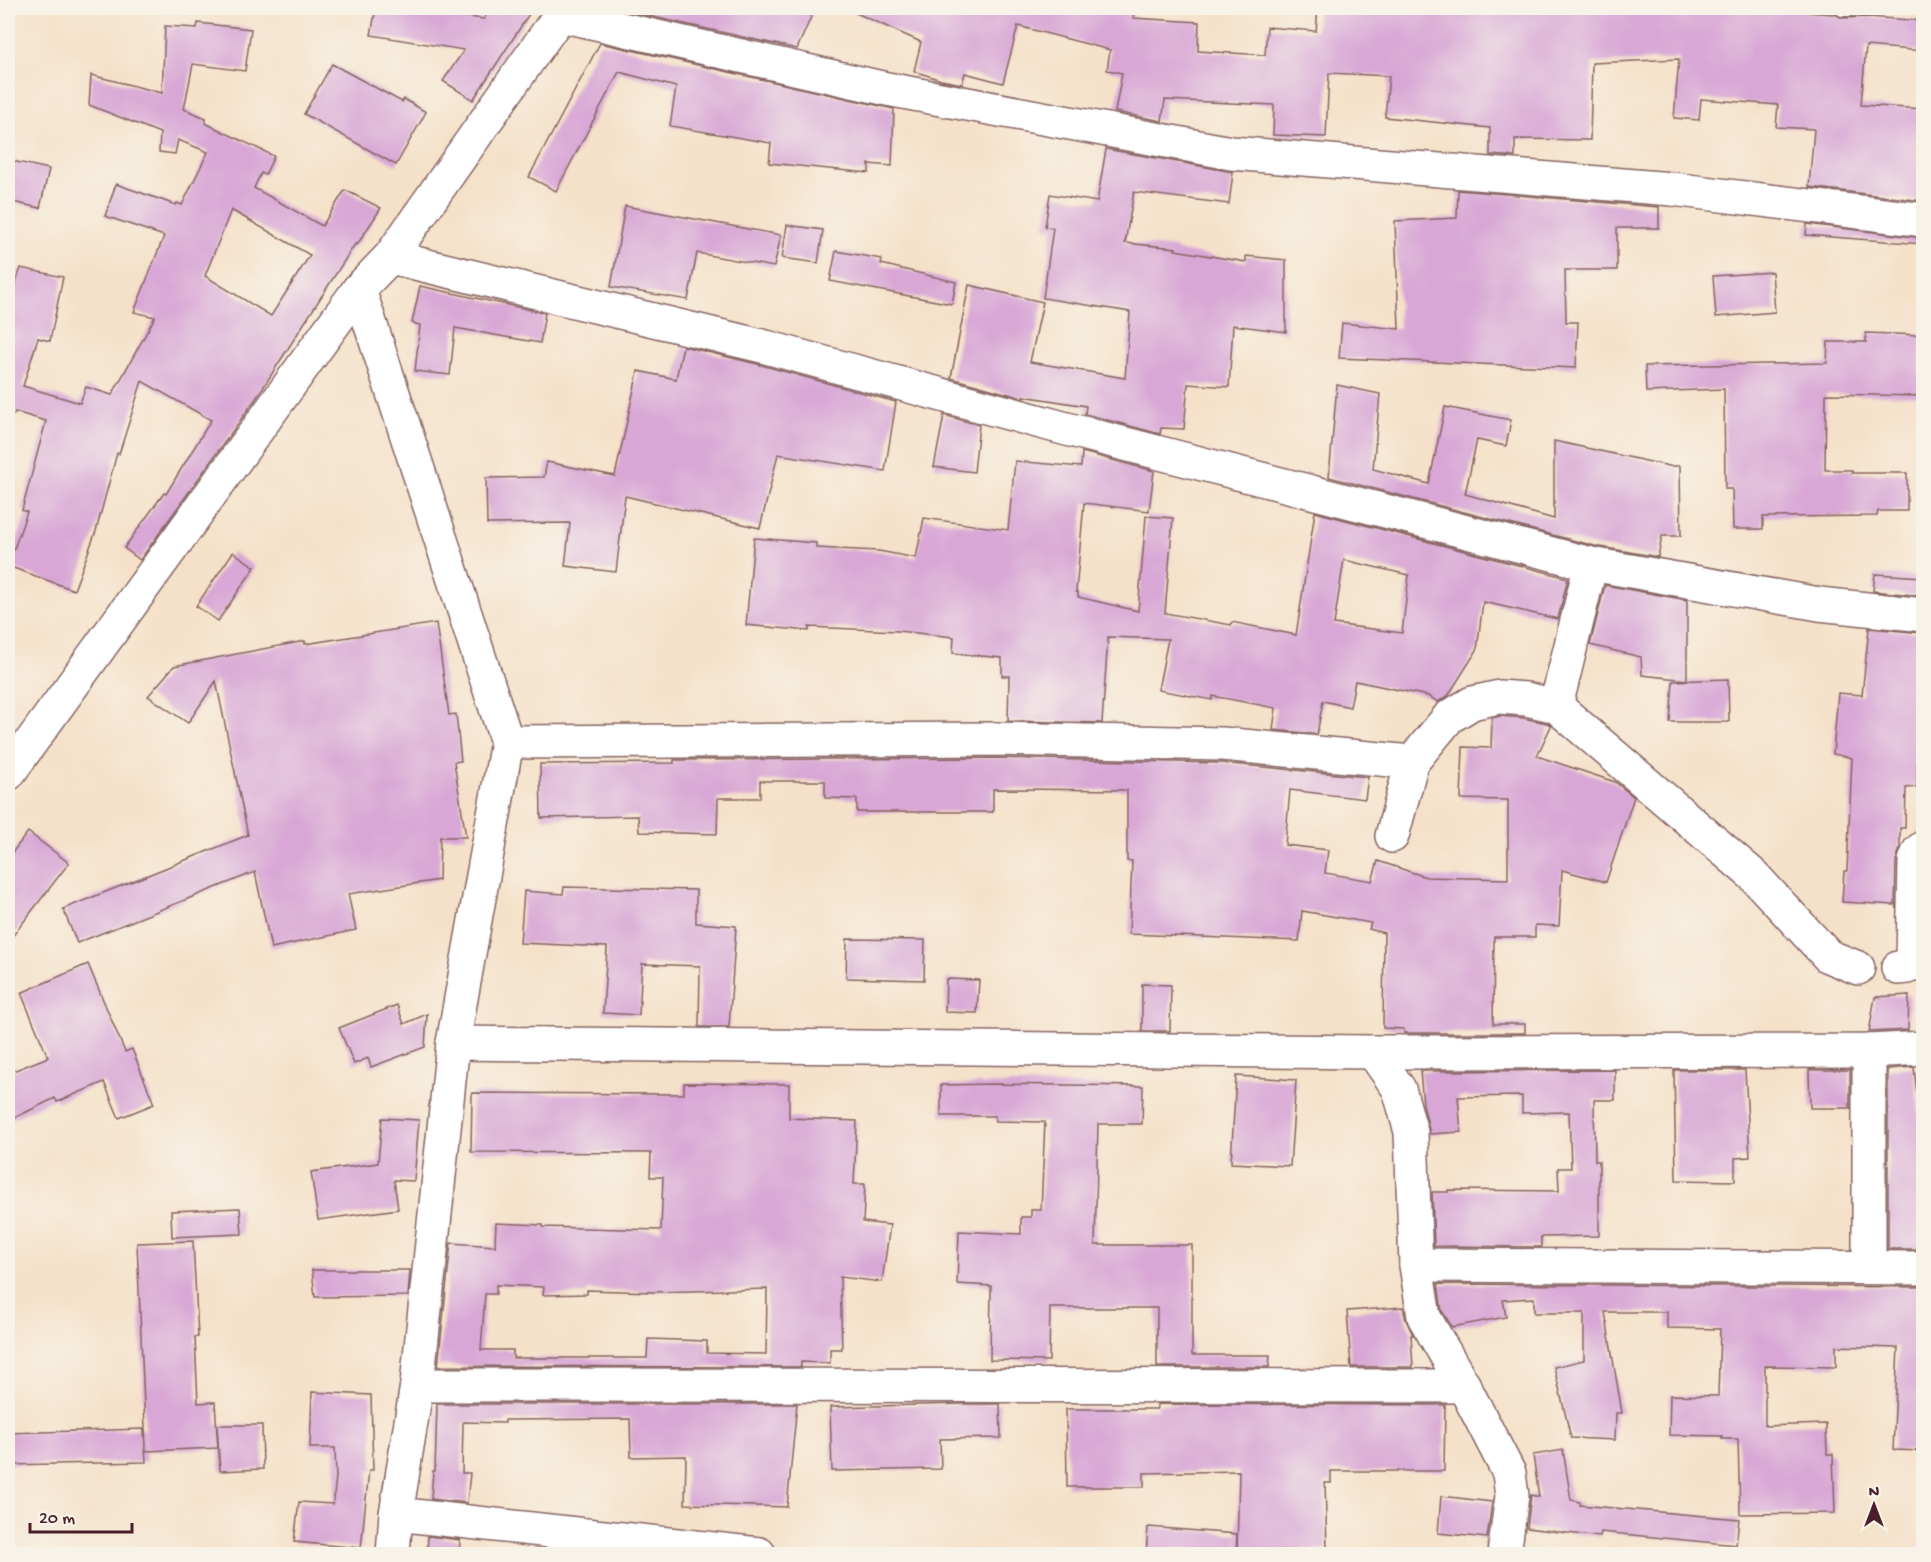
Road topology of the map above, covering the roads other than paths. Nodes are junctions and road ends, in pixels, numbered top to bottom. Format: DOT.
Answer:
graph roads {
  1 [pos="1843,8"];
  2 [pos="1863,8"];
  3 [pos="563,11"];
  4 [pos="1923,220"];
  5 [pos="390,257"];
  6 [pos="358,289"];
  7 [pos="1591,564"];
  8 [pos="1923,615"];
  9 [pos="1556,706"];
  10 [pos="507,742"];
  11 [pos="1412,762"];
  12 [pos="8,774"];
  13 [pos="1392,836"];
  14 [pos="1923,847"];
  15 [pos="1858,969"];
  16 [pos="1898,969"];
  17 [pos="453,1043"];
  18 [pos="1923,1048"];
  19 [pos="1869,1051"];
  20 [pos="1373,1052"];
  21 [pos="1416,1265"];
  22 [pos="1869,1266"];
  23 [pos="1923,1268"];
  24 [pos="417,1385"];
  25 [pos="1464,1386"];
  26 [pos="396,1514"];
  27 [pos="393,1554"];
  28 [pos="759,1554"];
  29 [pos="1504,1554"];
  1 -- 2 [label="lane"];
  3 -- 4 [label="street"];
  3 -- 5 [label="street"];
  5 -- 6 [label="street"];
  5 -- 7 [label="street"];
  6 -- 10 [label="street"];
  6 -- 12 [label="street"];
  7 -- 8 [label="street"];
  7 -- 9 [label="street"];
  9 -- 11 [label="street"];
  9 -- 15 [label="street"];
  10 -- 11 [label="street"];
  10 -- 17 [label="street"];
  11 -- 13 [label="street"];
  14 -- 16 [label="street"];
  17 -- 20 [label="street"];
  17 -- 24 [label="street"];
  18 -- 19 [label="street"];
  19 -- 20 [label="street"];
  19 -- 22 [label="street"];
  20 -- 21 [label="street"];
  21 -- 22 [label="street"];
  21 -- 25 [label="street"];
  22 -- 23 [label="street"];
  24 -- 25 [label="street"];
  24 -- 26 [label="street"];
  25 -- 29 [label="street"];
  26 -- 27 [label="street"];
  26 -- 28 [label="street"];
}
